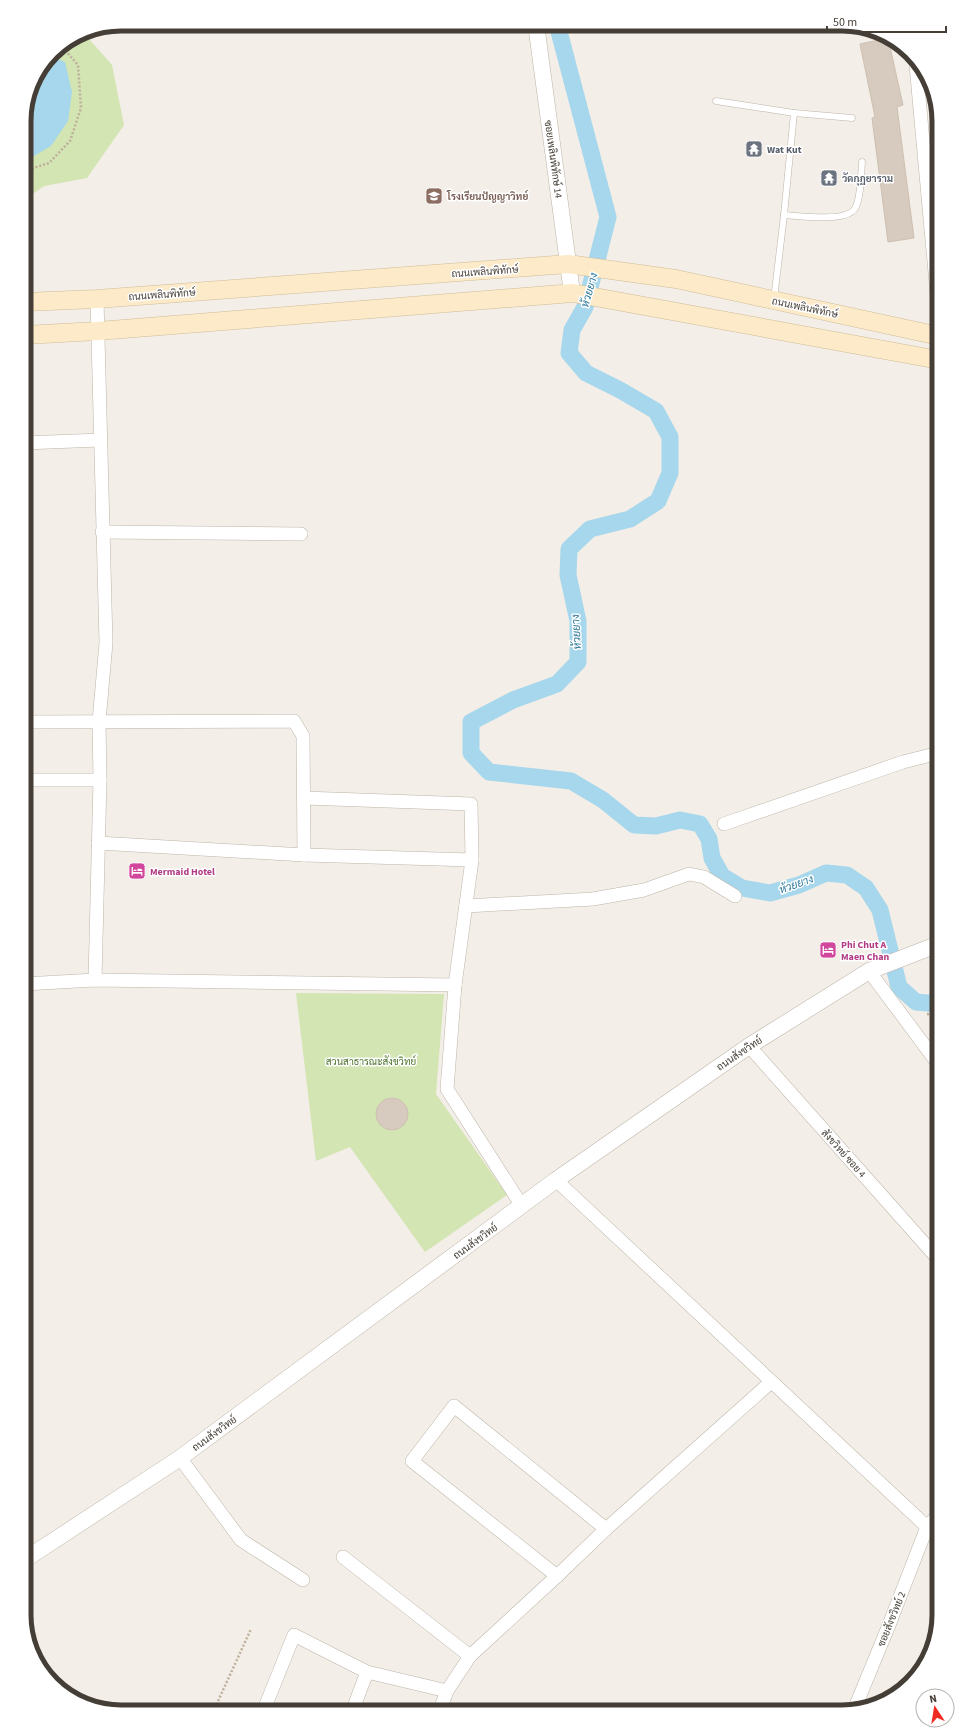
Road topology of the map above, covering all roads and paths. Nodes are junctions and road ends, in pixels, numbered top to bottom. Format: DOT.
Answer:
graph roads {
  1 [pos="537,31"];
  2 [pos="65,50"];
  3 [pos="917,71"];
  4 [pos="716,101"];
  5 [pos="794,113"];
  6 [pos="852,118"];
  7 [pos="862,162"];
  8 [pos="31,169"];
  9 [pos="932,193"];
  10 [pos="784,215"];
  11 [pos="569,265"];
  12 [pos="573,293"];
  13 [pos="97,298"];
  14 [pos="774,300"];
  15 [pos="31,302"];
  16 [pos="98,331"];
  17 [pos="932,334"];
  18 [pos="31,335"];
  19 [pos="932,359"];
  20 [pos="100,440"];
  21 [pos="31,443"];
  22 [pos="102,532"];
  23 [pos="301,534"];
  24 [pos="99,721"];
  25 [pos="31,722"];
  26 [pos="932,755"];
  27 [pos="31,780"];
  28 [pos="100,780"];
  29 [pos="304,798"];
  30 [pos="724,824"];
  31 [pos="98,843"];
  32 [pos="304,855"];
  33 [pos="472,860"];
  34 [pos="735,896"];
  35 [pos="466,906"];
  36 [pos="932,947"];
  37 [pos="869,971"];
  38 [pos="95,980"];
  39 [pos="31,984"];
  40 [pos="455,986"];
  41 [pos="927,1014"];
  42 [pos="932,1014"];
  43 [pos="749,1046"];
  44 [pos="932,1056"];
  45 [pos="556,1180"];
  46 [pos="522,1206"];
  47 [pos="932,1252"];
  48 [pos="771,1382"];
  49 [pos="180,1458"];
  50 [pos="932,1522"];
  51 [pos="927,1527"];
  52 [pos="606,1529"];
  53 [pos="932,1532"];
  54 [pos="31,1555"];
  55 [pos="343,1557"];
  56 [pos="557,1576"];
  57 [pos="303,1580"];
  58 [pos="251,1629"];
  59 [pos="470,1656"];
  60 [pos="367,1672"];
  61 [pos="447,1692"];
  62 [pos="857,1703"];
  63 [pos="216,1705"];
  64 [pos="266,1705"];
  65 [pos="355,1705"];
  66 [pos="442,1705"];
  1 -- 11 [label="street, ซอยเพลินพิทักษ์ 14"];
  2 -- 8 [label="path"];
  3 -- 9 [label="street"];
  4 -- 5 [label="lane"];
  5 -- 6 [label="lane"];
  5 -- 10 [label="lane"];
  7 -- 10 [label="lane"];
  10 -- 14 [label="lane"];
  11 -- 12 [label="street, ซอยเพลินพิทักษ์ 14"];
  11 -- 13 [label="main road, ถนนเพลินพิทักษ์"];
  11 -- 14 [label="main road, ถนนเพลินพิทักษ์"];
  12 -- 16 [label="main road"];
  12 -- 19 [label="main road"];
  13 -- 15 [label="main road, ถนนเพลินพิทักษ์"];
  13 -- 16 [label="street"];
  14 -- 17 [label="main road, ถนนเพลินพิทักษ์"];
  16 -- 18 [label="main road"];
  16 -- 20 [label="street"];
  20 -- 21 [label="street"];
  20 -- 22 [label="street"];
  22 -- 23 [label="street"];
  22 -- 24 [label="street"];
  24 -- 25 [label="street"];
  24 -- 28 [label="street"];
  24 -- 29 [label="street"];
  26 -- 30 [label="street"];
  27 -- 28 [label="street"];
  28 -- 31 [label="street"];
  29 -- 32 [label="street"];
  29 -- 33 [label="street"];
  31 -- 32 [label="street"];
  31 -- 38 [label="street"];
  32 -- 33 [label="street"];
  33 -- 35 [label="street"];
  34 -- 35 [label="street"];
  35 -- 40 [label="street"];
  36 -- 37 [label="street, ถนนสังขวิทย์"];
  37 -- 43 [label="street, ถนนสังขวิทย์"];
  37 -- 44 [label="street"];
  38 -- 39 [label="street"];
  38 -- 40 [label="street"];
  40 -- 46 [label="street"];
  41 -- 42 [label="path"];
  43 -- 45 [label="street, ถนนสังขวิทย์"];
  43 -- 47 [label="street, สังขวิทย์ ซอย 4"];
  45 -- 46 [label="street, ถนนสังขวิทย์"];
  45 -- 48 [label="street"];
  46 -- 49 [label="street, ถนนสังขวิทย์"];
  48 -- 51 [label="street"];
  48 -- 52 [label="street"];
  49 -- 54 [label="street, ถนนสังขวิทย์"];
  49 -- 57 [label="street"];
  50 -- 51 [label="street"];
  51 -- 53 [label="street"];
  51 -- 62 [label="street, ซอยสังขวิทย์ 2"];
  52 -- 56 [label="street"];
  52 -- 56 [label="street"];
  55 -- 59 [label="street"];
  56 -- 59 [label="street"];
  58 -- 63 [label="path"];
  59 -- 61 [label="street"];
  60 -- 61 [label="street"];
  60 -- 64 [label="street"];
  60 -- 65 [label="street"];
  61 -- 66 [label="street"];
}
